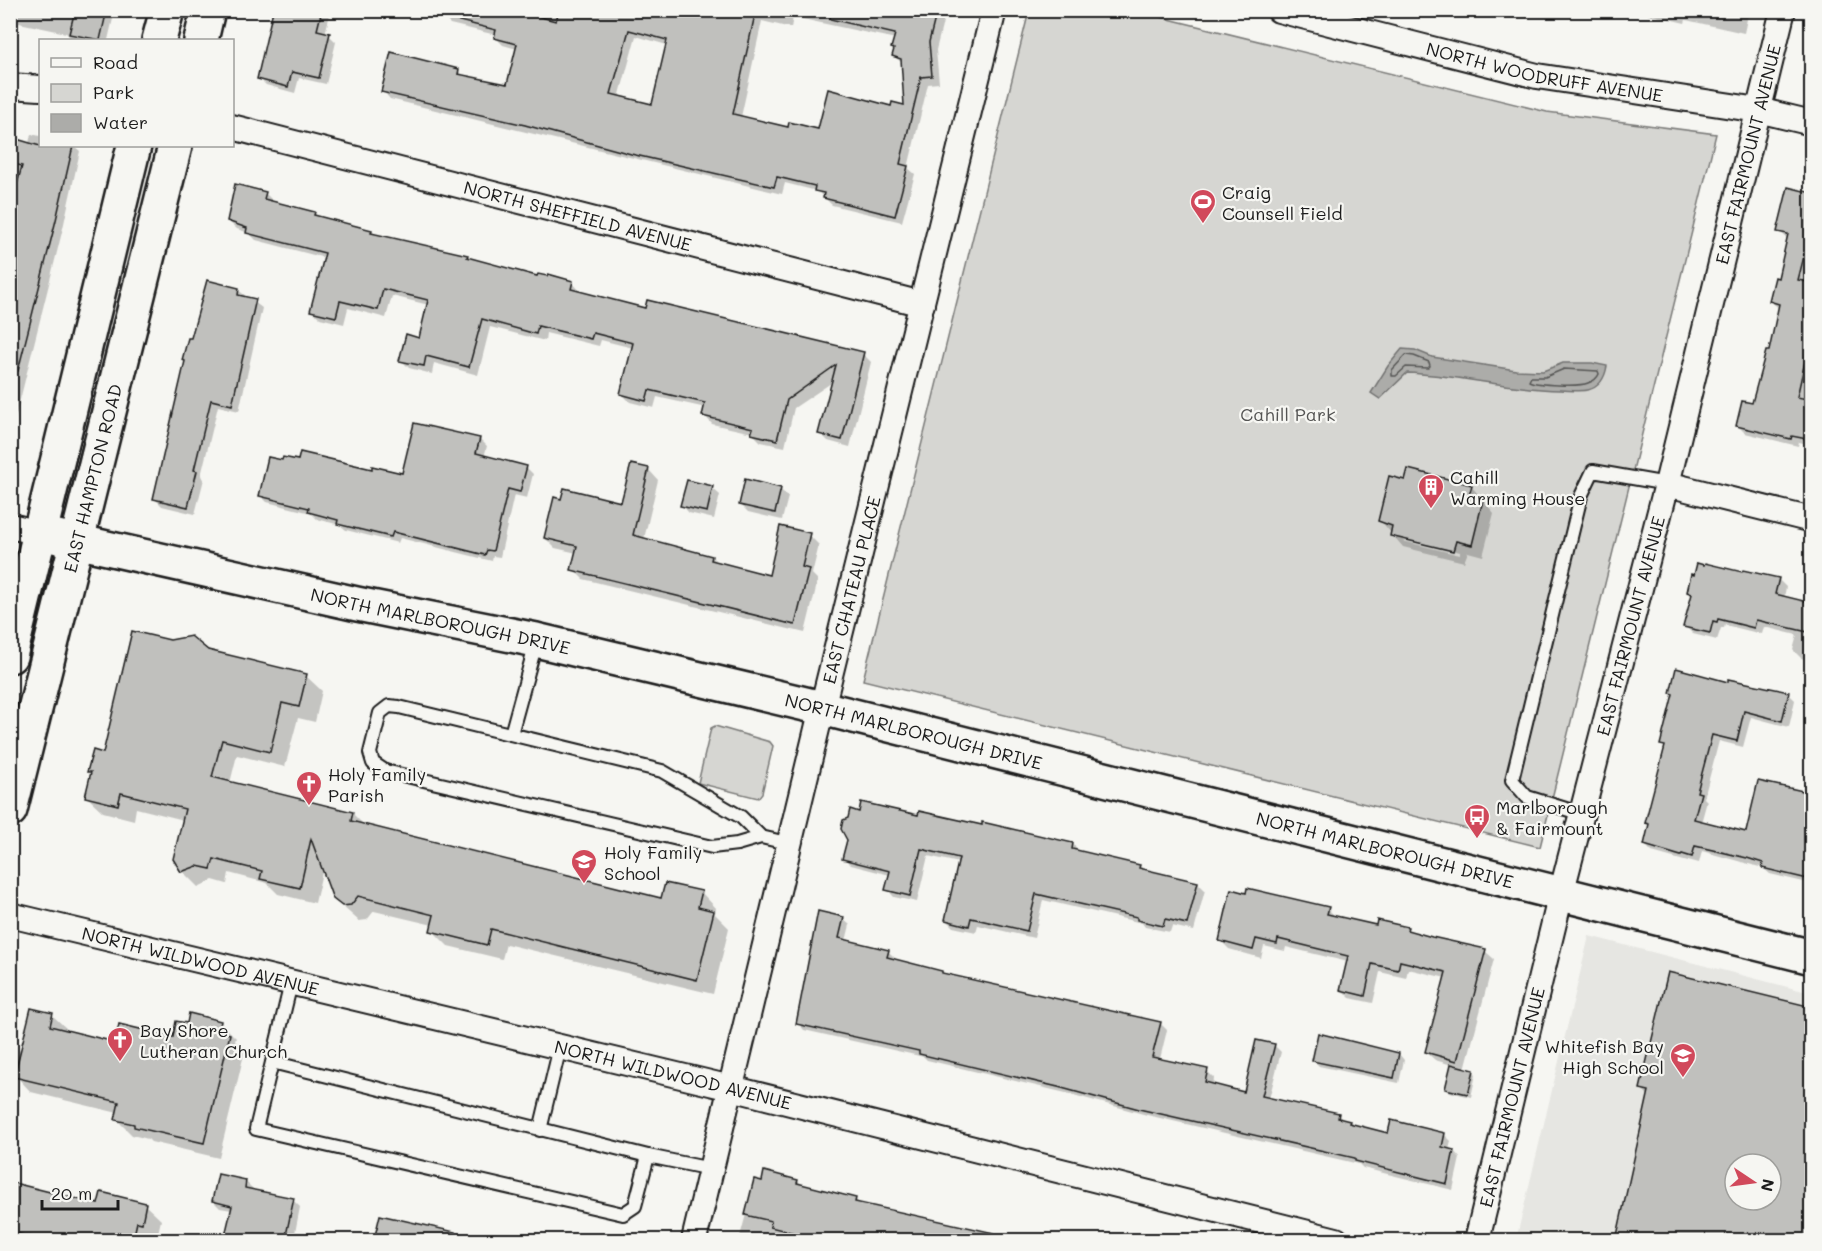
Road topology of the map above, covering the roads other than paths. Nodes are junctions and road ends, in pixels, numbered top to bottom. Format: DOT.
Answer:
graph roads {
  1 [pos="167,10"];
  2 [pos="208,10"];
  3 [pos="994,10"];
  4 [pos="1279,10"];
  5 [pos="1783,10"];
  6 [pos="159,39"];
  7 [pos="201,39"];
  8 [pos="10,86"];
  9 [pos="39,88"];
  10 [pos="1758,110"];
  11 [pos="1812,123"];
  12 [pos="234,128"];
  13 [pos="134,147"];
  14 [pos="175,147"];
  15 [pos="922,304"];
  16 [pos="1667,484"];
  17 [pos="1812,520"];
  18 [pos="25,530"];
  19 [pos="77,542"];
  20 [pos="536,640"];
  21 [pos="10,656"];
  22 [pos="822,708"];
  23 [pos="512,734"];
  24 [pos="10,810"];
  25 [pos="1582,814"];
  26 [pos="761,837"];
  27 [pos="790,844"];
  28 [pos="1561,894"];
  29 [pos="10,915"];
  30 [pos="1812,957"];
  31 [pos="291,983"];
  32 [pos="560,1047"];
  33 [pos="272,1062"];
  34 [pos="731,1088"];
  35 [pos="540,1130"];
  36 [pos="648,1156"];
  37 [pos="711,1169"];
  38 [pos="694,1240"];
  39 [pos="1336,1240"];
  40 [pos="1477,1240"];
  1 -- 6 [label="street"];
  2 -- 7 [label="street"];
  3 -- 15 [label="street, EAST CHATEAU PLACE"];
  4 -- 10 [label="street, NORTH WOODRUFF AVENUE"];
  5 -- 10 [label="street, EAST FAIRMOUNT AVENUE"];
  8 -- 9 [label="street"];
  10 -- 11 [label="street, NORTH WOODRUFF AVENUE"];
  10 -- 16 [label="street, EAST FAIRMOUNT AVENUE"];
  12 -- 15 [label="street, NORTH SHEFFIELD AVENUE"];
  13 -- 18 [label="street"];
  14 -- 19 [label="street, EAST HAMPTON ROAD"];
  15 -- 22 [label="street, EAST CHATEAU PLACE"];
  16 -- 17 [label="street"];
  16 -- 25 [label="street, EAST FAIRMOUNT AVENUE"];
  16 -- 25 [label="lane"];
  18 -- 19 [label="street, NORTH MARLBOROUGH DRIVE"];
  18 -- 21 [label="street"];
  19 -- 20 [label="street, NORTH MARLBOROUGH DRIVE"];
  19 -- 24 [label="street, EAST HAMPTON ROAD"];
  20 -- 22 [label="street, NORTH MARLBOROUGH DRIVE"];
  20 -- 23 [label="lane"];
  22 -- 27 [label="street, EAST CHATEAU PLACE"];
  22 -- 28 [label="street, NORTH MARLBOROUGH DRIVE"];
  23 -- 26 [label="lane"];
  23 -- 26 [label="lane"];
  25 -- 28 [label="street, EAST FAIRMOUNT AVENUE"];
  26 -- 27 [label="lane"];
  27 -- 34 [label="street, EAST CHATEAU PLACE"];
  28 -- 30 [label="street, NORTH MARLBOROUGH DRIVE"];
  28 -- 40 [label="street, EAST FAIRMOUNT AVENUE"];
  29 -- 31 [label="street, NORTH WILDWOOD AVENUE"];
  31 -- 32 [label="street, NORTH WILDWOOD AVENUE"];
  31 -- 33 [label="lane"];
  32 -- 34 [label="street, NORTH WILDWOOD AVENUE"];
  32 -- 35 [label="lane"];
  33 -- 35 [label="lane"];
  33 -- 36 [label="lane"];
  34 -- 37 [label="street, EAST CHATEAU PLACE"];
  34 -- 39 [label="street, NORTH WILDWOOD AVENUE"];
  35 -- 36 [label="lane"];
  36 -- 37 [label="lane"];
  37 -- 38 [label="street, EAST CHATEAU PLACE"];
}
